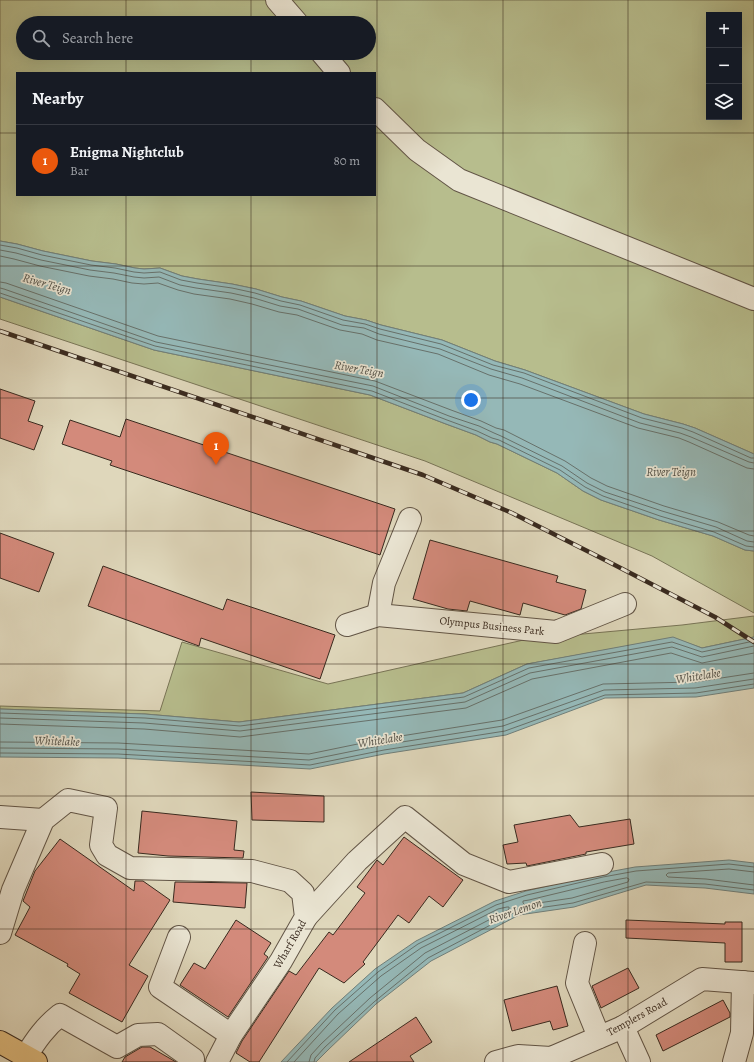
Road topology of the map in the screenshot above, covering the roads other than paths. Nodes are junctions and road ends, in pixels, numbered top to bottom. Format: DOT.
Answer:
graph roads {
  1 [pos="277,0"];
  2 [pos="291,16"];
  3 [pos="328,60"];
  4 [pos="338,72"];
  5 [pos="376,110"];
  6 [pos="754,300"];
  7 [pos="410,519"];
  8 [pos="625,604"];
  9 [pos="378,615"];
  10 [pos="347,625"];
  11 [pos="0,817"];
  12 [pos="42,820"];
  13 [pos="602,864"];
  14 [pos="306,917"];
  15 [pos="0,933"];
  16 [pos="179,937"];
  17 [pos="585,943"];
  18 [pos="749,983"];
  19 [pos="623,1027"];
  20 [pos="231,1035"];
  21 [pos="599,1037"];
  22 [pos="0,1042"];
  23 [pos="31,1059"];
  24 [pos="193,1059"];
  25 [pos="217,1062"];
  26 [pos="496,1062"];
  27 [pos="639,1062"];
  28 [pos="734,1062"];
  1 -- 2 [label="street"];
  3 -- 4 [label="street"];
  5 -- 6 [label="street"];
  7 -- 9 [label="street"];
  8 -- 9 [label="street, Olympus Business Park"];
  9 -- 10 [label="street, Olympus Business Park"];
  11 -- 12 [label="street"];
  12 -- 14 [label="street, Wharf Road"];
  12 -- 15 [label="street"];
  13 -- 14 [label="street"];
  14 -- 20 [label="street, Wharf Road"];
  16 -- 20 [label="street"];
  17 -- 21 [label="street"];
  18 -- 19 [label="street, Templers Road"];
  18 -- 28 [label="street"];
  19 -- 21 [label="street, Templers Road"];
  19 -- 27 [label="street"];
  20 -- 25 [label="street, Wharf Road"];
  21 -- 26 [label="street, Templers Road"];
  22 -- 23 [label="main road"];
  23 -- 24 [label="street"];
}
